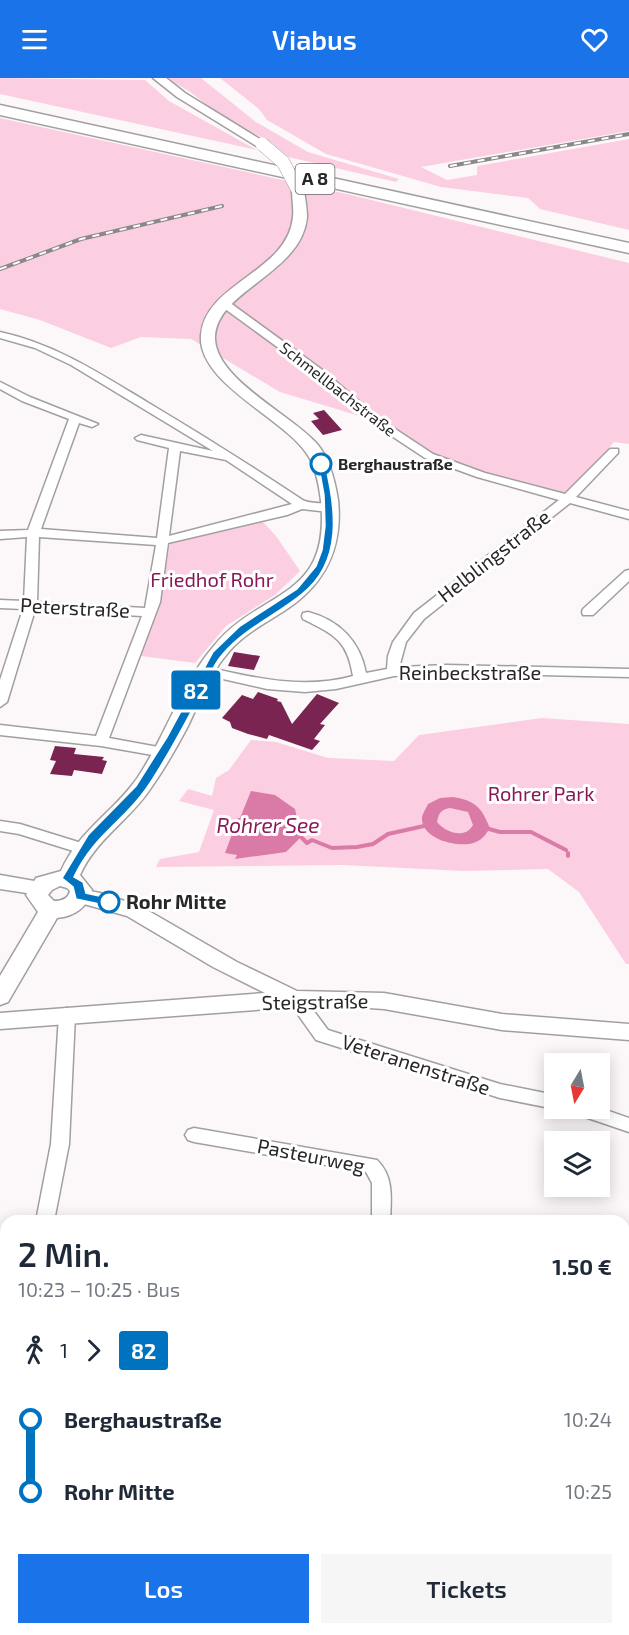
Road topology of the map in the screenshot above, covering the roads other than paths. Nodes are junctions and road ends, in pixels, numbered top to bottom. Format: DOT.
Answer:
graph roads {
  1 [pos="159,78"];
  2 [pos="0,101"];
  3 [pos="0,110"];
  4 [pos="629,238"];
  5 [pos="629,248"];
  6 [pos="225,304"];
  7 [pos="0,334"];
  8 [pos="0,385"];
  9 [pos="75,419"];
  10 [pos="92,424"];
  11 [pos="141,438"];
  12 [pos="175,447"];
  13 [pos="614,451"];
  14 [pos="235,459"];
  15 [pos="566,500"];
  16 [pos="301,505"];
  17 [pos="329,508"];
  18 [pos="629,515"];
  19 [pos="33,534"];
  20 [pos="0,535"];
  21 [pos="163,541"];
  22 [pos="629,574"];
  23 [pos="0,604"];
  24 [pos="30,606"];
  25 [pos="150,612"];
  26 [pos="588,612"];
  27 [pos="308,616"];
  28 [pos="206,671"];
  29 [pos="394,672"];
  30 [pos="629,673"];
  31 [pos="4,674"];
  32 [pos="360,678"];
  33 [pos="0,702"];
  34 [pos="0,730"];
  35 [pos="101,741"];
  36 [pos="164,752"];
  37 [pos="0,826"];
  38 [pos="76,872"];
  39 [pos="0,882"];
  40 [pos="40,888"];
  41 [pos="51,909"];
  42 [pos="258,981"];
  43 [pos="0,996"];
  44 [pos="295,999"];
  45 [pos="252,1003"];
  46 [pos="67,1014"];
  47 [pos="0,1021"];
  48 [pos="629,1032"];
  49 [pos="544,1100"];
  50 [pos="610,1119"];
  51 [pos="629,1125"];
  52 [pos="194,1135"];
  53 [pos="46,1215"];
  54 [pos="381,1215"];
  1 -- 6 [label="main road, bridge"];
  2 -- 4 [label="highway, A 8"];
  3 -- 5 [label="highway, A 8"];
  6 -- 15 [label="street, Schmellbachstraße"];
  6 -- 17 [label="main road"];
  7 -- 14 [label="street"];
  8 -- 9 [label="street"];
  9 -- 10 [label="street"];
  9 -- 19 [label="street"];
  11 -- 12 [label="street"];
  12 -- 14 [label="street"];
  12 -- 21 [label="street"];
  13 -- 15 [label="street, Helblingstraße"];
  14 -- 16 [label="street"];
  15 -- 18 [label="street, Schmellbachstraße"];
  15 -- 29 [label="street, Helblingstraße"];
  16 -- 17 [label="street"];
  16 -- 21 [label="street"];
  17 -- 28 [label="main road"];
  19 -- 20 [label="street"];
  19 -- 21 [label="street"];
  19 -- 24 [label="street"];
  21 -- 25 [label="street"];
  22 -- 26 [label="street"];
  23 -- 24 [label="street, Peterstraße"];
  24 -- 25 [label="street, Peterstraße"];
  24 -- 31 [label="street"];
  25 -- 35 [label="street"];
  27 -- 32 [label="street"];
  28 -- 32 [label="street, Reinbeckstraße"];
  28 -- 36 [label="main road"];
  29 -- 30 [label="street, Reinbeckstraße"];
  29 -- 32 [label="street, Reinbeckstraße"];
  31 -- 33 [label="street"];
  34 -- 35 [label="street"];
  35 -- 36 [label="street"];
  36 -- 38 [label="main road"];
  37 -- 38 [label="street"];
  38 -- 40 [label="main road"];
  38 -- 41 [label="main road"];
  38 -- 42 [label="street"];
  39 -- 40 [label="street"];
  40 -- 41 [label="main road"];
  41 -- 43 [label="main road"];
  42 -- 44 [label="street"];
  42 -- 45 [label="street"];
  44 -- 45 [label="street, Steigstraße"];
  44 -- 48 [label="street, Steigstraße"];
  44 -- 49 [label="street, Veteranenstraße"];
  45 -- 46 [label="street, Steigstraße"];
  46 -- 47 [label="street, Steigstraße"];
  46 -- 53 [label="street"];
  50 -- 51 [label="street"];
  52 -- 54 [label="street, Pasteurweg"];
}
